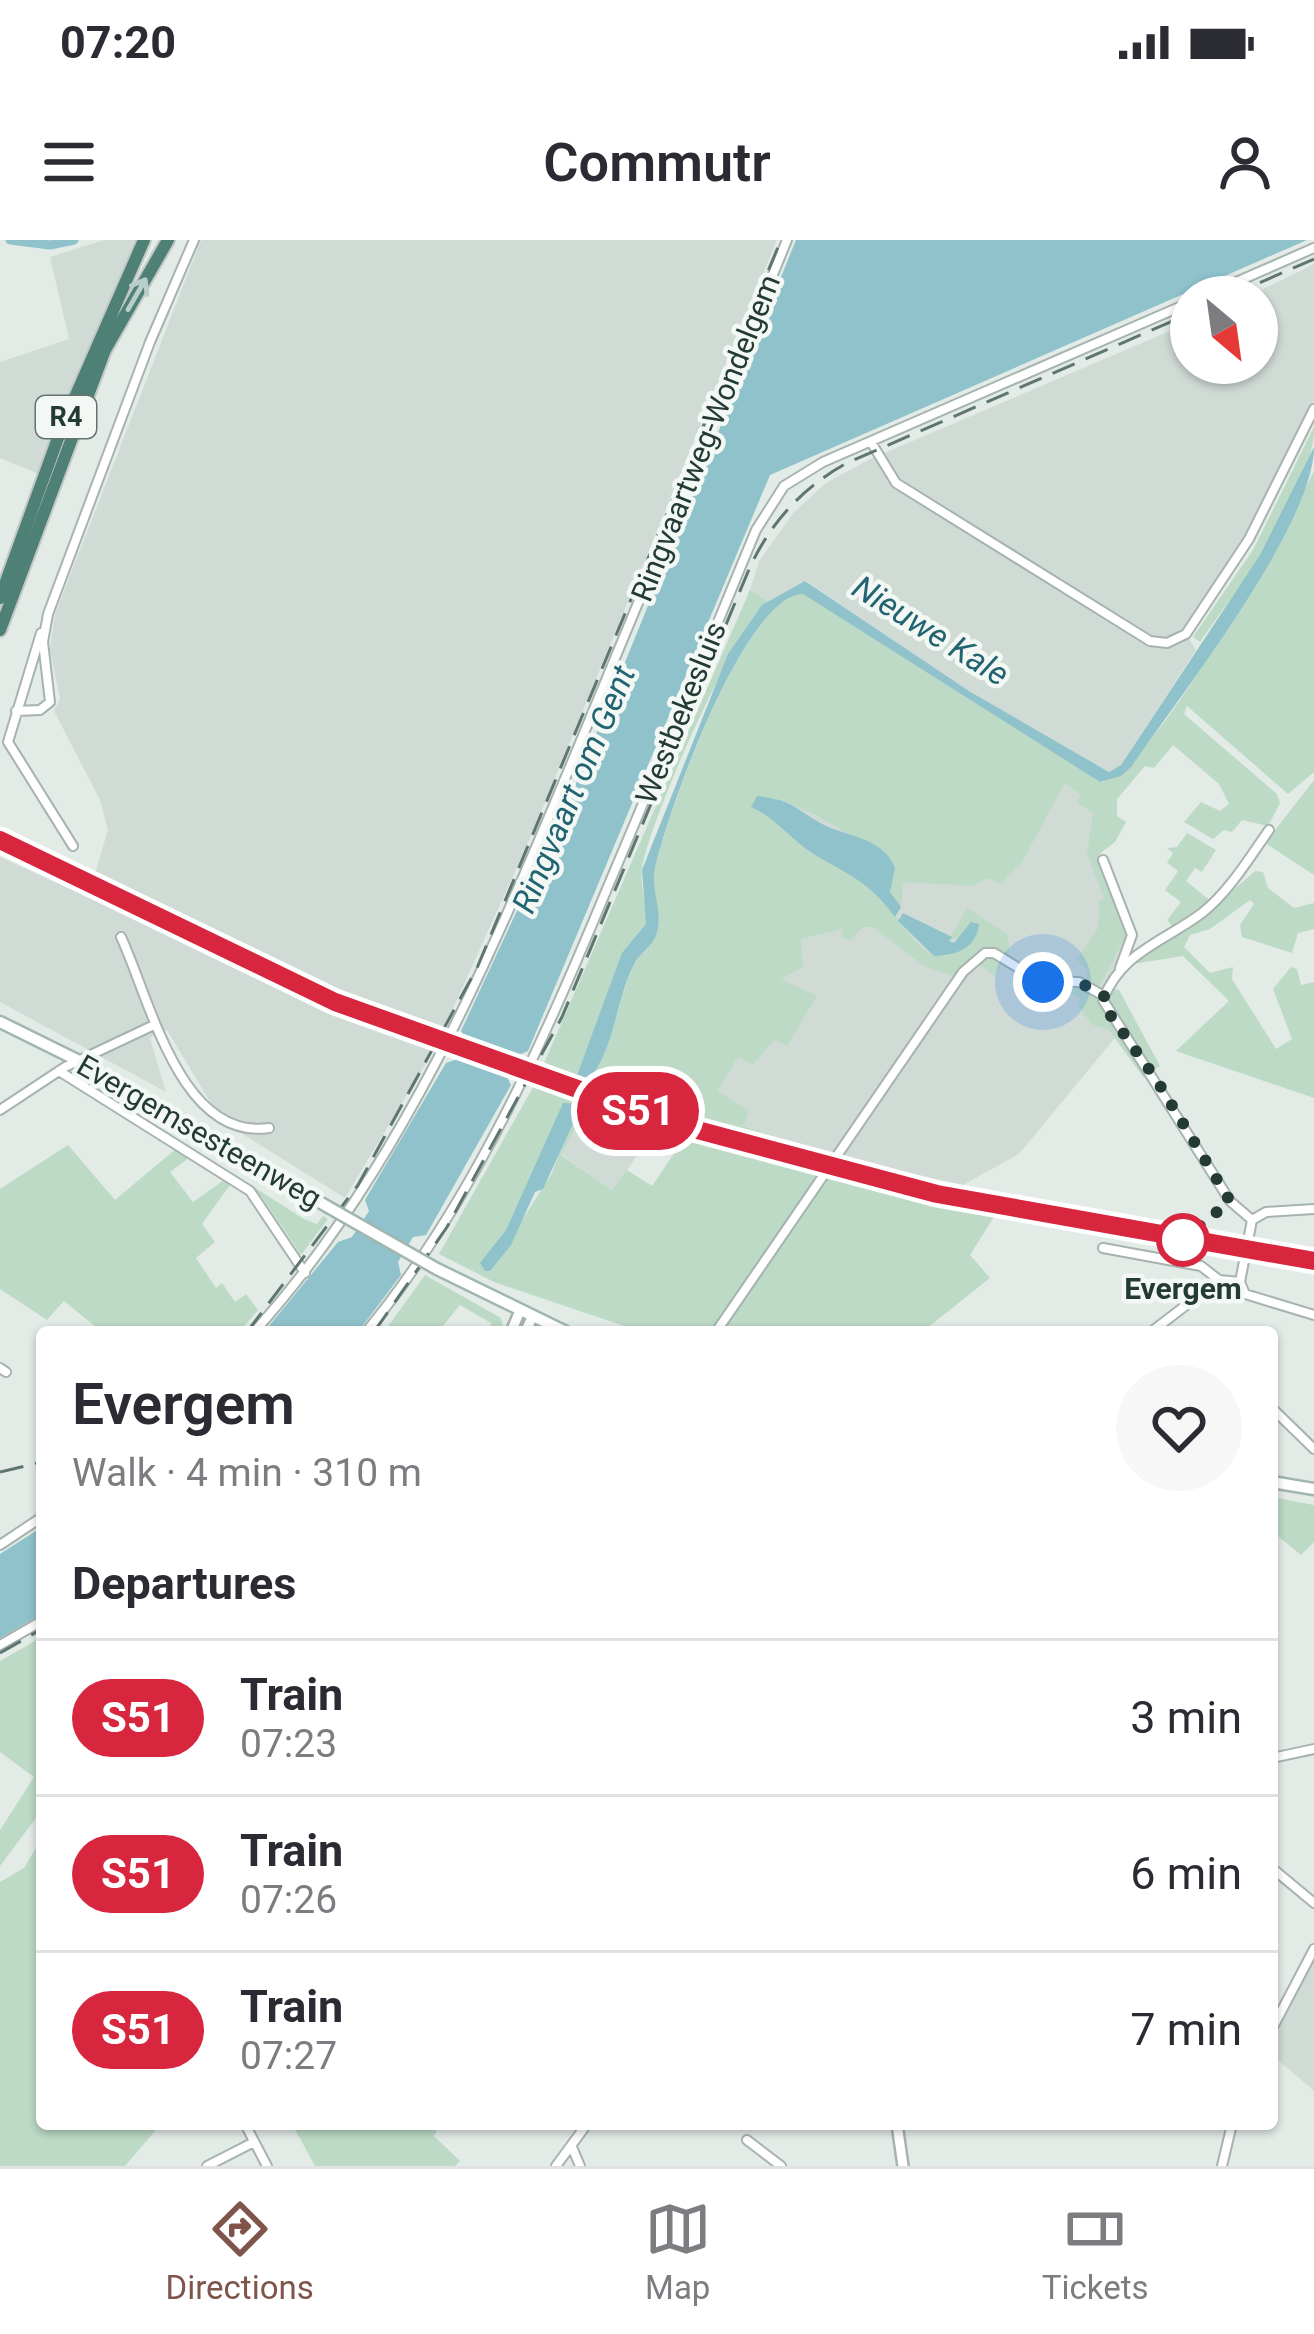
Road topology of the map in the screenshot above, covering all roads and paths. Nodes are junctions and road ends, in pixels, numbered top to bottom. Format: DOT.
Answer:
graph roads {
  1 [pos="144,240"];
  2 [pos="168,240"];
  3 [pos="194,240"];
  4 [pos="787,240"];
  5 [pos="1314,248"];
  6 [pos="1250,276"];
  7 [pos="1170,311"];
  8 [pos="1314,409"];
  9 [pos="871,441"];
  10 [pos="0,598"];
  11 [pos="48,614"];
  12 [pos="0,630"];
  13 [pos="16,711"];
  14 [pos="1268,830"];
  15 [pos="74,847"];
  16 [pos="1103,860"];
  17 [pos="122,938"];
  18 [pos="1120,969"];
  19 [pos="1104,996"];
  20 [pos="0,1022"];
  21 [pos="154,1025"];
  22 [pos="79,1061"];
  23 [pos="59,1072"];
  24 [pos="0,1110"];
  25 [pos="268,1128"];
  26 [pos="1314,1209"];
  27 [pos="1252,1220"];
  28 [pos="1103,1248"];
  29 [pos="305,1273"];
  30 [pos="1219,1280"];
  31 [pos="1240,1282"];
  32 [pos="519,1313"];
  33 [pos="1314,1315"];
  34 [pos="532,1318"];
  35 [pos="259,1326"];
  36 [pos="371,1326"];
  37 [pos="514,1326"];
  38 [pos="528,1326"];
  39 [pos="551,1326"];
  40 [pos="720,1326"];
  41 [pos="1159,1326"];
  42 [pos="1278,1414"];
  43 [pos="1314,1448"];
  44 [pos="1278,1482"];
  45 [pos="1314,1490"];
  46 [pos="36,1520"];
  47 [pos="0,1545"];
  48 [pos="36,1624"];
  49 [pos="0,1645"];
  50 [pos="1314,1749"];
  51 [pos="1278,1757"];
  52 [pos="1278,1873"];
  53 [pos="1314,1904"];
  54 [pos="1314,1949"];
  55 [pos="1278,2015"];
  56 [pos="248,2130"];
  57 [pos="583,2130"];
  58 [pos="897,2130"];
  59 [pos="1231,2130"];
  60 [pos="747,2140"];
  61 [pos="254,2142"];
  62 [pos="572,2147"];
  63 [pos="206,2166"];
  64 [pos="267,2166"];
  65 [pos="556,2166"];
  66 [pos="580,2166"];
  67 [pos="781,2166"];
  68 [pos="903,2166"];
  69 [pos="1222,2166"];
  1 -- 10 [label="highway, R4"];
  12 -- 2 [label="highway, R4, one-way"];
  3 -- 11 [label="street"];
  4 -- 29 [label="street, Ringvaartweg-Wondelgem"];
  5 -- 6 [label="street"];
  7 -- 9 [label="street, Westbekesluis"];
  8 -- 9 [label="street"];
  9 -- 36 [label="street, Westbekesluis"];
  11 -- 13 [label="street"];
  11 -- 13 [label="street"];
  13 -- 15 [label="street"];
  14 -- 18 [label="street"];
  16 -- 18 [label="street"];
  17 -- 21 [label="street"];
  18 -- 19 [label="street"];
  19 -- 27 [label="street"];
  19 -- 40 [label="street"];
  20 -- 22 [label="main road, Evergemsesteenweg"];
  21 -- 22 [label="street"];
  21 -- 25 [label="street"];
  22 -- 23 [label="street"];
  22 -- 32 [label="main road, Evergemsesteenweg, bridge"];
  23 -- 24 [label="street"];
  23 -- 29 [label="street"];
  26 -- 27 [label="street"];
  27 -- 31 [label="street"];
  28 -- 30 [label="street"];
  29 -- 35 [label="street, Ringvaartweg-Wondelgem"];
  30 -- 31 [label="street"];
  30 -- 41 [label="street"];
  31 -- 33 [label="street"];
  32 -- 34 [label="main road, Evergemsesteenweg"];
  32 -- 37 [label="street"];
  34 -- 38 [label="street"];
  34 -- 39 [label="main road, Evergemsesteenweg"];
  42 -- 43 [label="street"];
  44 -- 45 [label="main road"];
  46 -- 47 [label="street"];
  48 -- 49 [label="street"];
  50 -- 51 [label="street"];
  52 -- 53 [label="street"];
  54 -- 55 [label="street"];
  56 -- 61 [label="street"];
  57 -- 62 [label="street"];
  58 -- 68 [label="street"];
  59 -- 69 [label="street"];
  60 -- 67 [label="street"];
  61 -- 63 [label="street"];
  61 -- 64 [label="street"];
  62 -- 65 [label="street"];
  62 -- 66 [label="street"];
}
